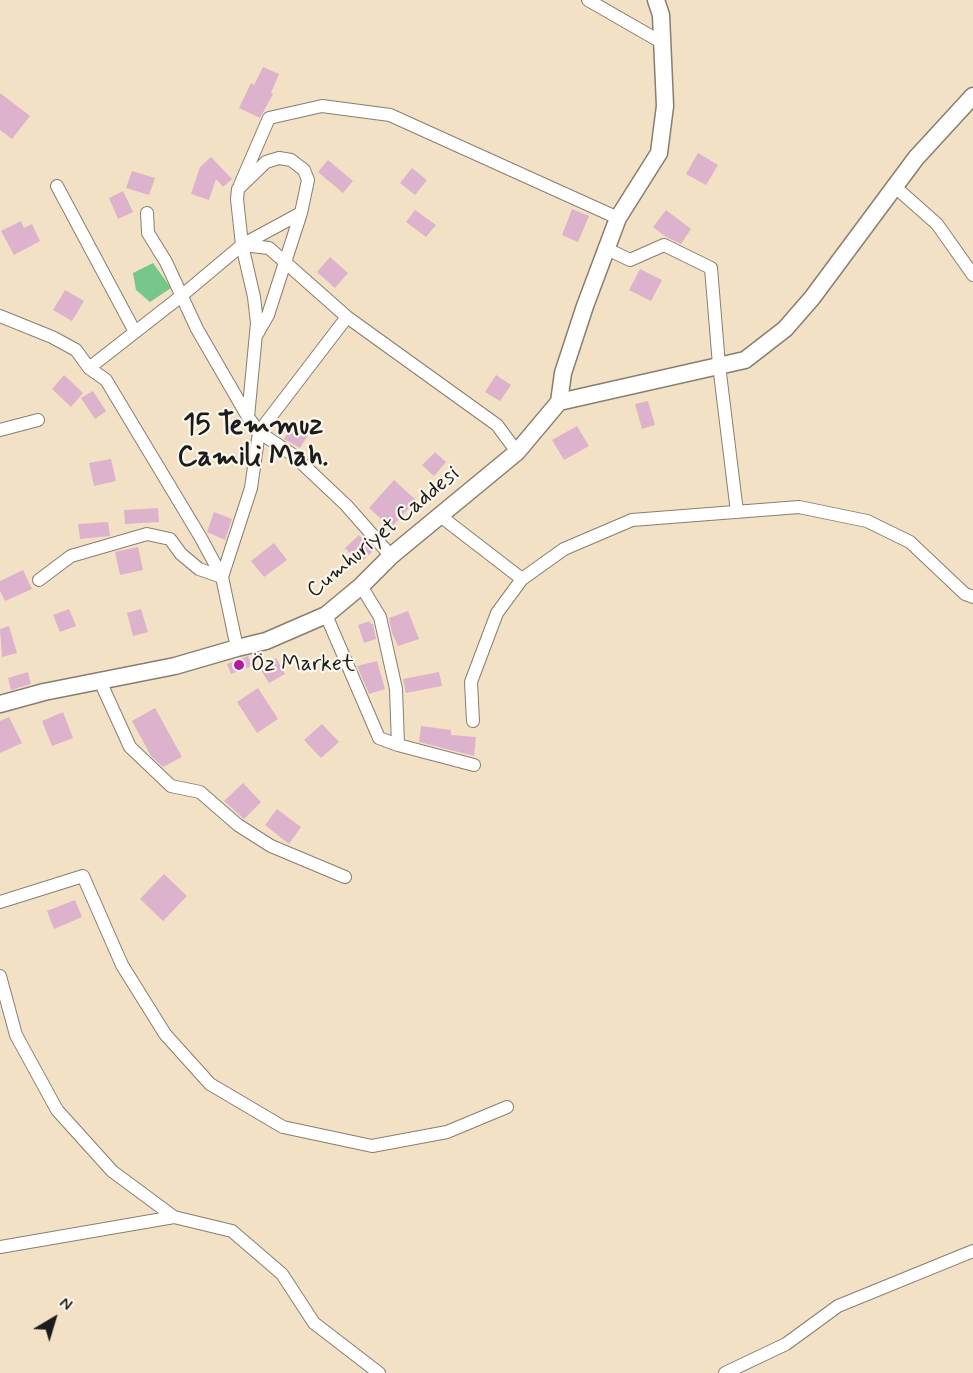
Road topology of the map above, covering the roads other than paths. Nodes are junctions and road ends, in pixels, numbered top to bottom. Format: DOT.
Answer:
graph roads {
  1 [pos="588,0"];
  2 [pos="656,0"];
  3 [pos="662,42"];
  4 [pos="971,97"];
  5 [pos="57,186"];
  6 [pos="894,186"];
  7 [pos="238,189"];
  8 [pos="147,213"];
  9 [pos="301,213"];
  10 [pos="618,218"];
  11 [pos="242,245"];
  12 [pos="607,249"];
  13 [pos="285,261"];
  14 [pos="973,275"];
  15 [pos="180,297"];
  16 [pos="0,316"];
  17 [pos="347,317"];
  18 [pos="135,332"];
  19 [pos="256,336"];
  20 [pos="719,366"];
  21 [pos="89,368"];
  22 [pos="559,402"];
  23 [pos="248,417"];
  24 [pos="38,420"];
  25 [pos="0,430"];
  26 [pos="259,432"];
  27 [pos="517,452"];
  28 [pos="737,512"];
  29 [pos="439,515"];
  30 [pos="391,556"];
  31 [pos="222,577"];
  32 [pos="522,579"];
  33 [pos="39,580"];
  34 [pos="361,586"];
  35 [pos="973,597"];
  36 [pos="326,615"];
  37 [pos="237,648"];
  38 [pos="100,681"];
  39 [pos="0,704"];
  40 [pos="473,722"];
  41 [pos="398,745"];
  42 [pos="474,765"];
  43 [pos="345,877"];
  44 [pos="0,902"];
  45 [pos="0,976"];
  46 [pos="507,1107"];
  47 [pos="174,1217"];
  48 [pos="0,1247"];
  49 [pos="973,1251"];
  50 [pos="379,1373"];
  51 [pos="725,1373"];
  1 -- 3 [label="street"];
  2 -- 3 [label="street"];
  3 -- 10 [label="street"];
  4 -- 6 [label="street"];
  5 -- 18 [label="street"];
  6 -- 14 [label="street"];
  6 -- 20 [label="street"];
  7 -- 9 [label="street"];
  7 -- 10 [label="street"];
  7 -- 11 [label="street"];
  8 -- 15 [label="street"];
  9 -- 11 [label="street"];
  9 -- 13 [label="street"];
  10 -- 12 [label="street"];
  11 -- 13 [label="street"];
  11 -- 15 [label="street"];
  11 -- 19 [label="street"];
  12 -- 20 [label="street"];
  12 -- 22 [label="street"];
  13 -- 17 [label="street"];
  13 -- 19 [label="street"];
  15 -- 18 [label="street"];
  15 -- 23 [label="street"];
  16 -- 21 [label="street"];
  17 -- 26 [label="street"];
  17 -- 27 [label="street"];
  18 -- 21 [label="street"];
  19 -- 23 [label="street"];
  20 -- 22 [label="street"];
  20 -- 28 [label="street"];
  21 -- 31 [label="street"];
  22 -- 27 [label="street, Cumhuriyet Caddesi"];
  23 -- 26 [label="street"];
  24 -- 25 [label="street"];
  26 -- 30 [label="street"];
  26 -- 31 [label="street"];
  27 -- 29 [label="street, Cumhuriyet Caddesi"];
  28 -- 32 [label="street"];
  28 -- 35 [label="street"];
  29 -- 30 [label="street, Cumhuriyet Caddesi"];
  29 -- 32 [label="street"];
  30 -- 34 [label="street, Cumhuriyet Caddesi"];
  31 -- 33 [label="street"];
  31 -- 37 [label="street"];
  32 -- 40 [label="street"];
  34 -- 36 [label="street, Cumhuriyet Caddesi"];
  34 -- 41 [label="street"];
  36 -- 37 [label="street, Cumhuriyet Caddesi"];
  36 -- 41 [label="street"];
  37 -- 38 [label="street, Cumhuriyet Caddesi"];
  38 -- 39 [label="street, Cumhuriyet Caddesi"];
  38 -- 43 [label="street"];
  41 -- 42 [label="street"];
  44 -- 46 [label="street"];
  45 -- 47 [label="street"];
  47 -- 48 [label="street"];
  47 -- 50 [label="street"];
  49 -- 51 [label="street"];
}
